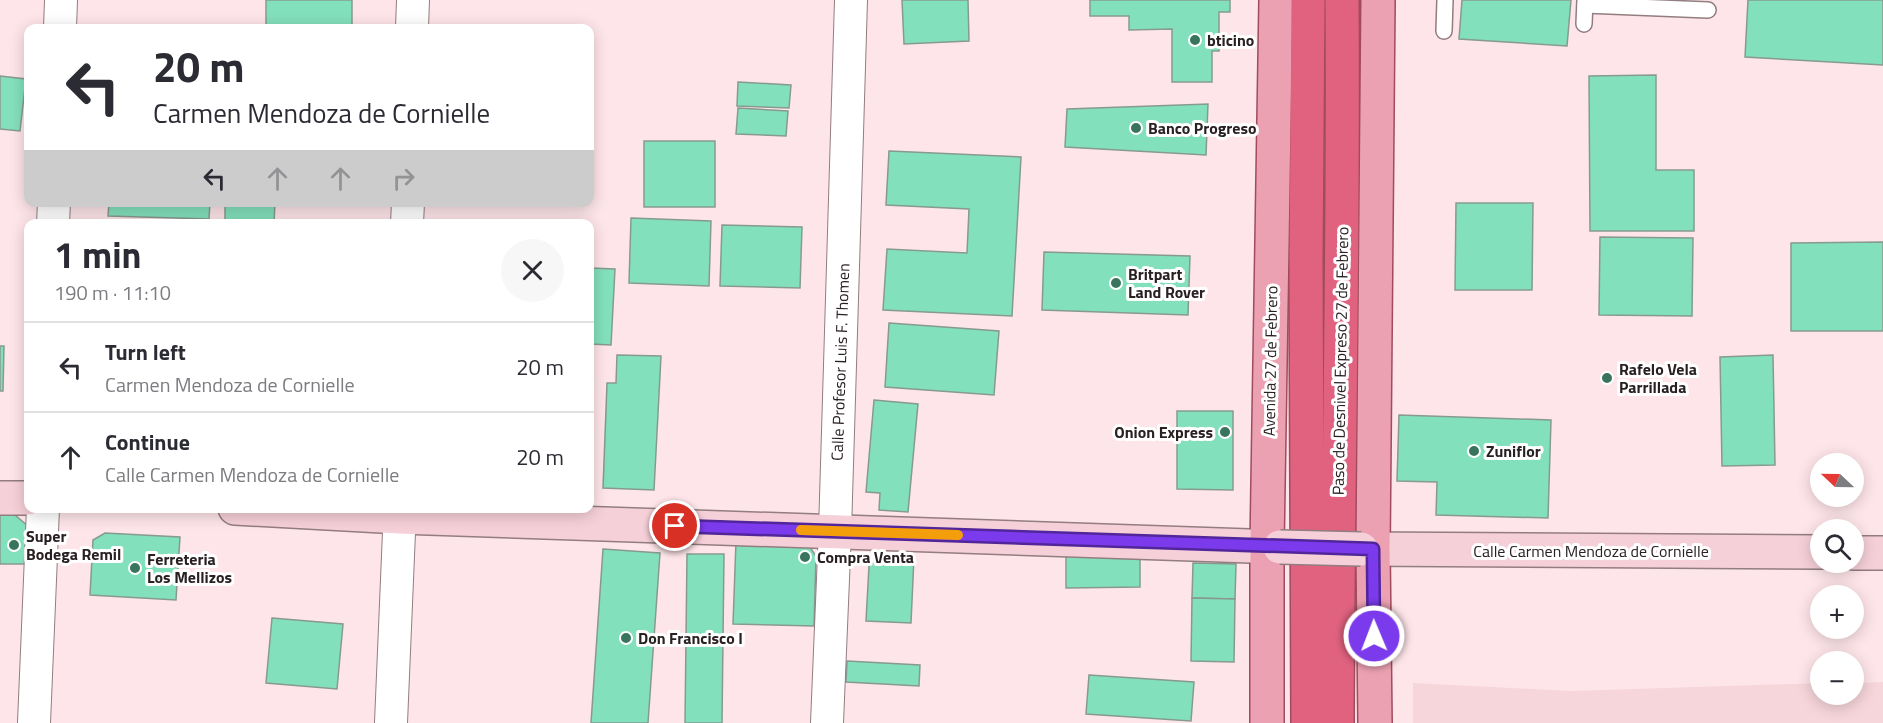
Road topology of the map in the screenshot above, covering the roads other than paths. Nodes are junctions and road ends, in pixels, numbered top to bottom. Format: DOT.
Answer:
graph roads {
  1 [pos="61,0"];
  2 [pos="413,0"];
  3 [pos="851,0"];
  4 [pos="1276,0"];
  5 [pos="1308,0"];
  6 [pos="1342,0"];
  7 [pos="1378,0"];
  8 [pos="1445,0"];
  9 [pos="1585,3"];
  10 [pos="1708,10"];
  11 [pos="60,24"];
  12 [pos="412,24"];
  13 [pos="1584,24"];
  14 [pos="1443,31"];
  15 [pos="0,498"];
  16 [pos="24,498"];
  17 [pos="43,513"];
  18 [pos="400,513"];
  19 [pos="835,531"];
  20 [pos="1274,547"];
  21 [pos="1367,549"];
  22 [pos="1810,552"];
  23 [pos="1864,552"];
  24 [pos="1883,553"];
  25 [pos="34,723"];
  26 [pos="391,723"];
  27 [pos="827,723"];
  28 [pos="1267,723"];
  29 [pos="1308,723"];
  30 [pos="1337,723"];
  31 [pos="1375,723"];
  1 -- 11 [label="street"];
  2 -- 12 [label="street"];
  3 -- 19 [label="street, Calle Profesor Luis F. Thomen"];
  4 -- 20 [label="main road, Avenida 27 de Febrero"];
  5 -- 29 [label="highway, Paso de Desnivel Expreso 27 de Febrero"];
  6 -- 30 [label="highway, Paso de Desnivel Expreso 27 de Febrero"];
  7 -- 21 [label="main road"];
  8 -- 14 [label="lane"];
  9 -- 10 [label="lane"];
  9 -- 13 [label="lane"];
  15 -- 16 [label="street"];
  17 -- 25 [label="street"];
  18 -- 19 [label="street"];
  18 -- 26 [label="street"];
  19 -- 20 [label="street"];
  19 -- 27 [label="street, Calle Profesor Luis F. Thomen"];
  20 -- 21 [label="street, Calle Carmen Mendoza de Cornielle, bridge"];
  20 -- 28 [label="main road, Avenida 27 de Febrero"];
  21 -- 22 [label="street, Calle Carmen Mendoza de Cornielle"];
  21 -- 31 [label="main road"];
  23 -- 24 [label="street"];
}
